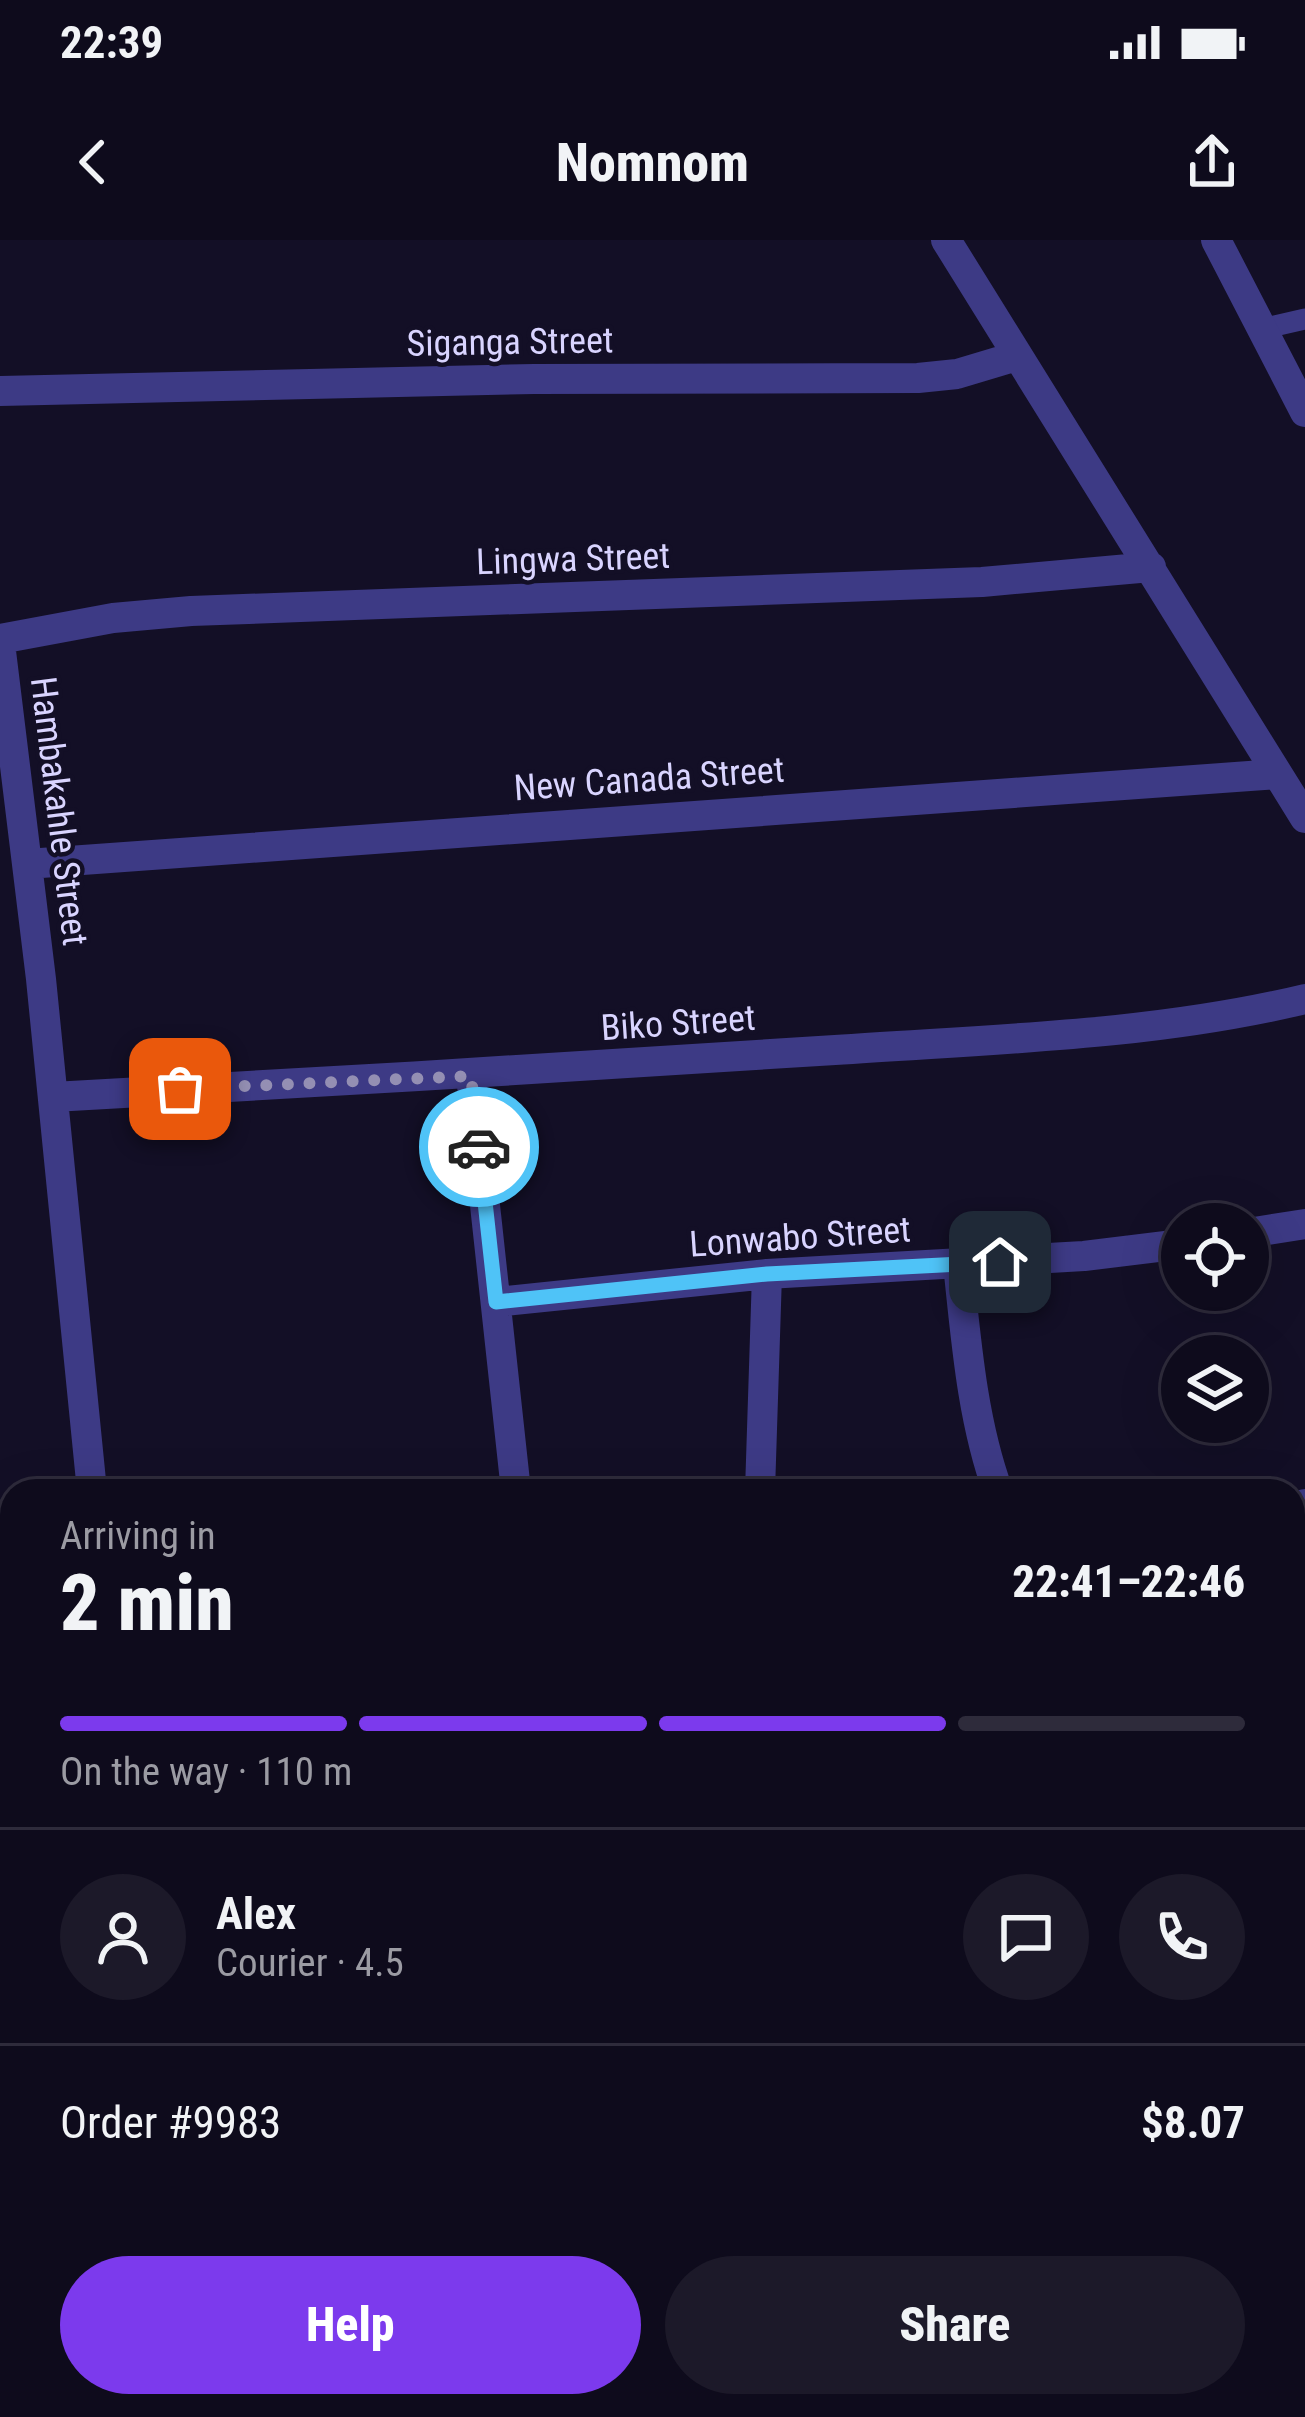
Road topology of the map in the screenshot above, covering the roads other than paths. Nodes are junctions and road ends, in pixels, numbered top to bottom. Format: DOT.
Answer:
graph roads {
  1 [pos="946,240"];
  2 [pos="1216,240"];
  3 [pos="1305,319"];
  4 [pos="1261,329"];
  5 [pos="1017,356"];
  6 [pos="0,391"];
  7 [pos="1305,412"];
  8 [pos="1151,567"];
  9 [pos="0,641"];
  10 [pos="1277,774"];
  11 [pos="1305,818"];
  12 [pos="26,864"];
  13 [pos="1305,998"];
  14 [pos="471,1076"];
  15 [pos="53,1096"];
  16 [pos="1305,1224"];
  17 [pos="1269,1230"];
  18 [pos="1161,1246"];
  19 [pos="958,1264"];
  20 [pos="767,1274"];
  21 [pos="496,1302"];
  22 [pos="91,1479"];
  23 [pos="515,1479"];
  24 [pos="760,1479"];
  25 [pos="994,1479"];
  1 -- 5 [label="street"];
  2 -- 4 [label="street"];
  3 -- 4 [label="lane"];
  4 -- 7 [label="street"];
  5 -- 6 [label="street, Siganga Street"];
  5 -- 8 [label="street"];
  8 -- 9 [label="street, Lingwa Street"];
  8 -- 10 [label="street"];
  9 -- 12 [label="street, Hambakahle Street"];
  10 -- 11 [label="street"];
  10 -- 12 [label="street, New Canada Street"];
  12 -- 15 [label="street, Hambakahle Street"];
  13 -- 14 [label="street, Biko Street"];
  14 -- 15 [label="street, Biko Street"];
  14 -- 21 [label="street"];
  15 -- 22 [label="street, Hambakahle Street"];
  16 -- 17 [label="street"];
  18 -- 19 [label="street, Lonwabo Street"];
  19 -- 20 [label="street, Lonwabo Street"];
  19 -- 25 [label="street"];
  20 -- 21 [label="street, Lonwabo Street"];
  20 -- 24 [label="street"];
  21 -- 23 [label="street"];
}
